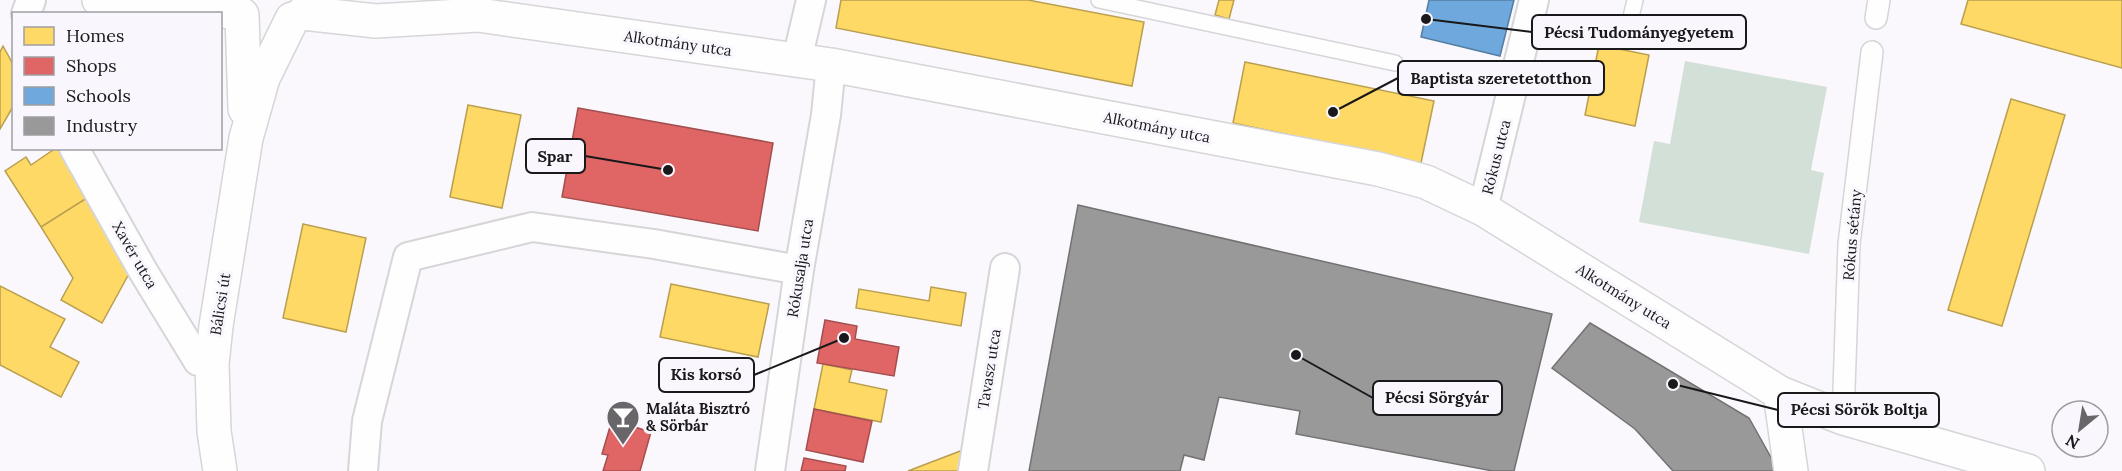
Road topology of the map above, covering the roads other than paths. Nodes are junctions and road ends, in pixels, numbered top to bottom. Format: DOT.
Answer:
graph roads {
  1 [pos="99,0"];
  2 [pos="440,0"];
  3 [pos="811,0"];
  4 [pos="1098,0"];
  5 [pos="1533,0"];
  6 [pos="1635,0"];
  7 [pos="238,9"];
  8 [pos="302,11"];
  9 [pos="478,15"];
  10 [pos="1626,38"];
  11 [pos="1872,52"];
  12 [pos="797,60"];
  13 [pos="1395,63"];
  14 [pos="831,65"];
  15 [pos="246,138"];
  16 [pos="75,150"];
  17 [pos="1483,209"];
  18 [pos="1005,268"];
  19 [pos="799,270"];
  20 [pos="198,361"];
  21 [pos="1780,393"];
  22 [pos="1843,418"];
  23 [pos="220,471"];
  24 [pos="363,471"];
  25 [pos="770,471"];
  26 [pos="973,471"];
  27 [pos="1791,471"];
  28 [pos="2028,471"];
  1 -- 7 [label="street, Alkotmány utca"];
  2 -- 9 [label="street, Alkotmány utca"];
  3 -- 12 [label="street"];
  4 -- 13 [label="lane"];
  5 -- 17 [label="street, Rókus utca"];
  6 -- 10 [label="lane"];
  7 -- 8 [label="street, Alkotmány utca"];
  7 -- 15 [label="street, Bálicsi út"];
  8 -- 9 [label="street, Alkotmány utca"];
  8 -- 15 [label="street, Bálicsi út"];
  9 -- 12 [label="street, Alkotmány utca"];
  11 -- 22 [label="street, Rókus sétány"];
  12 -- 14 [label="street, Alkotmány utca"];
  14 -- 17 [label="street, Alkotmány utca"];
  14 -- 19 [label="street, Rókusalja utca"];
  15 -- 23 [label="street, Bálicsi út"];
  16 -- 20 [label="street, Xavér utca"];
  17 -- 21 [label="street, Alkotmány utca"];
  18 -- 26 [label="street, Tavasz utca"];
  19 -- 24 [label="street"];
  19 -- 25 [label="street, Rókusalja utca"];
  21 -- 22 [label="street, Alkotmány utca"];
  21 -- 27 [label="street"];
  22 -- 28 [label="street, Alkotmány utca"];
}
